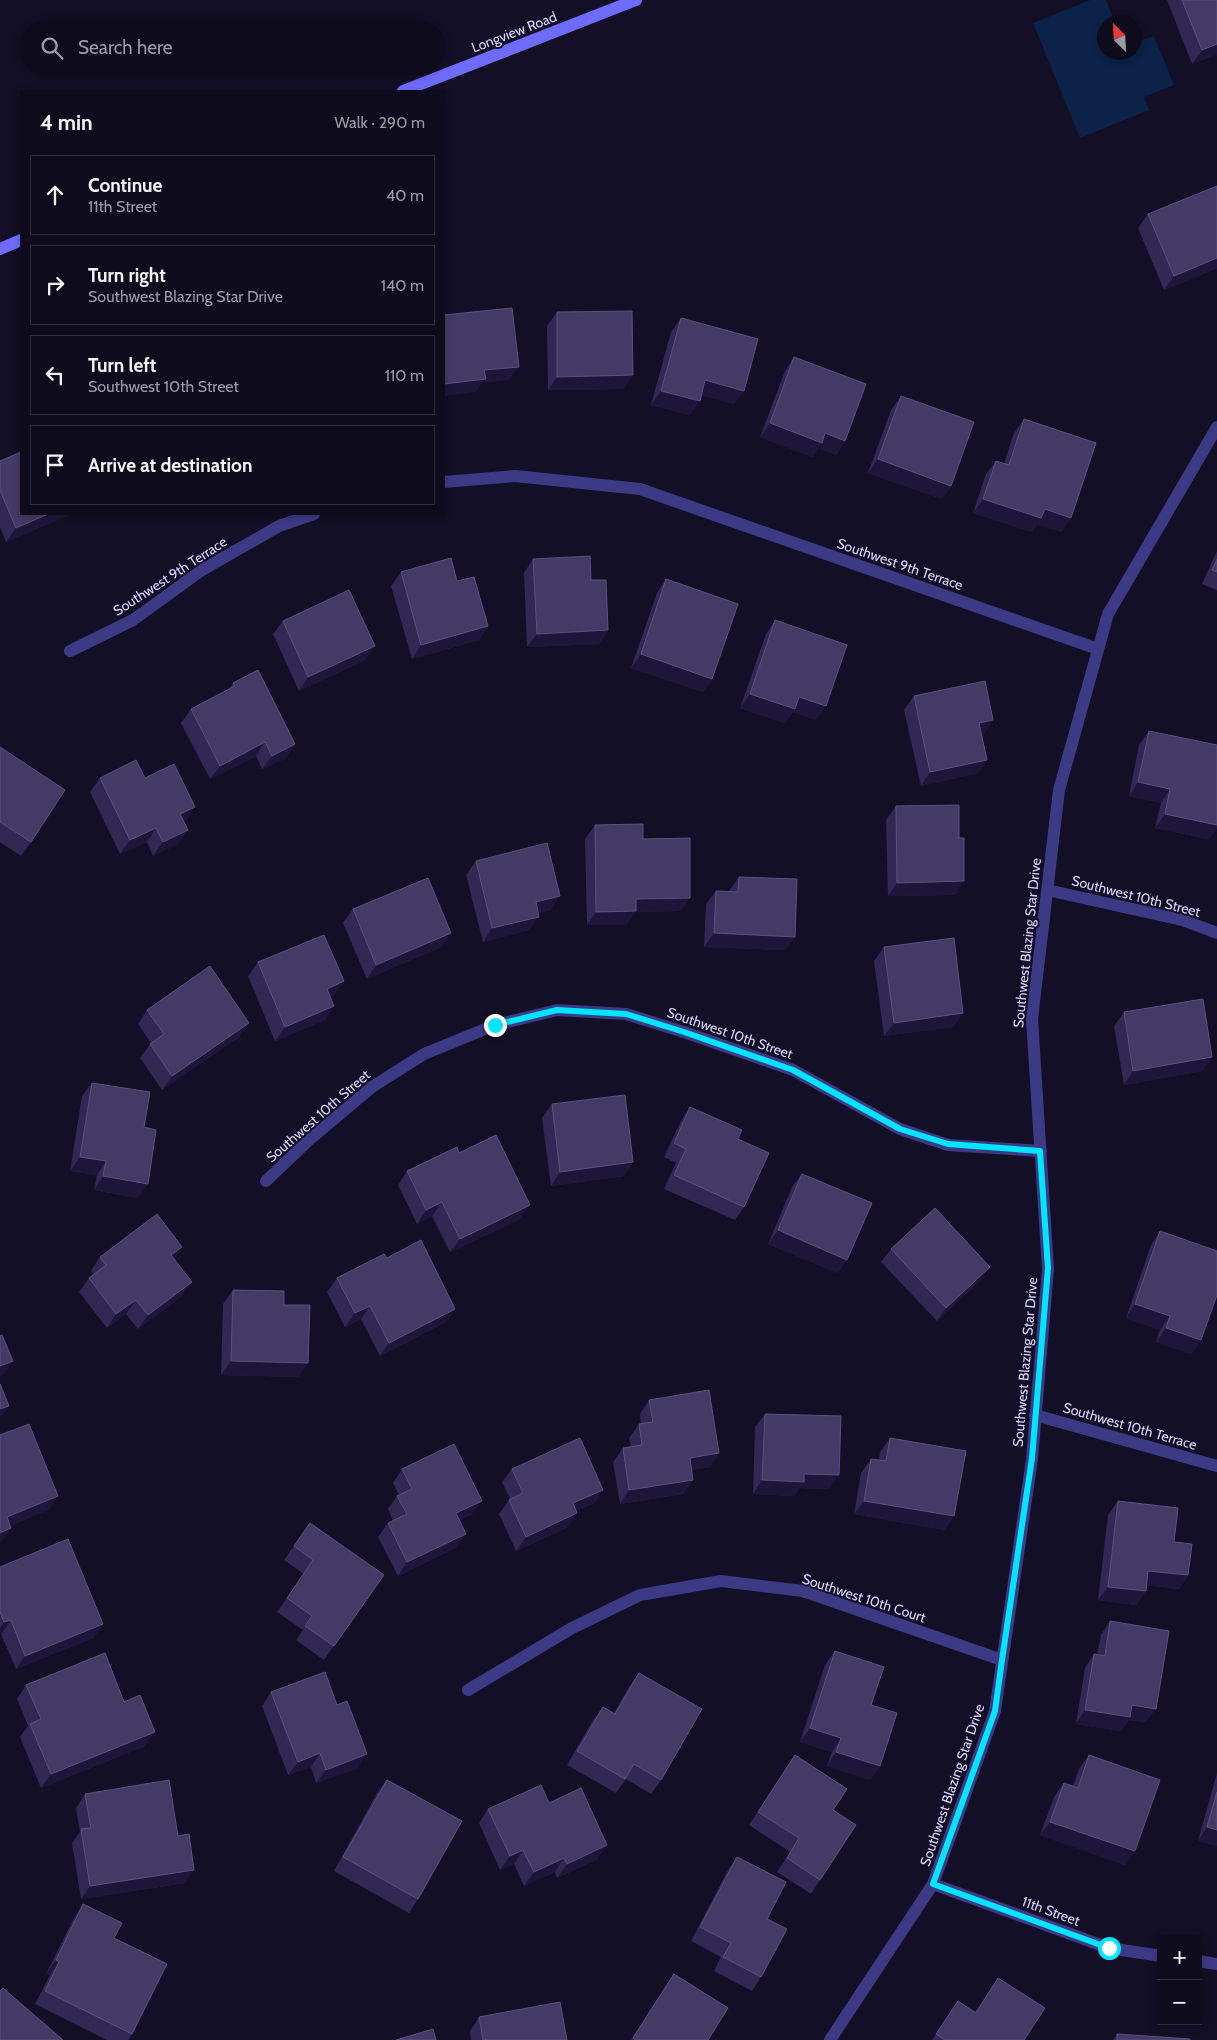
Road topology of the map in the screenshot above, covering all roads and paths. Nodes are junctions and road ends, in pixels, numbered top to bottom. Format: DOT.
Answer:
graph roads {
  1 [pos="636,0"];
  2 [pos="445,74"];
  3 [pos="443,75"];
  4 [pos="405,90"];
  5 [pos="20,240"];
  6 [pos="0,249"];
  7 [pos="1217,427"];
  8 [pos="445,482"];
  9 [pos="311,515"];
  10 [pos="1098,649"];
  11 [pos="70,651"];
  12 [pos="1047,890"];
  13 [pos="1217,933"];
  14 [pos="1040,1151"];
  15 [pos="266,1181"];
  16 [pos="1035,1415"];
  17 [pos="1217,1466"];
  18 [pos="1002,1660"];
  19 [pos="468,1690"];
  20 [pos="933,1884"];
  21 [pos="1157,1955"];
  22 [pos="1202,1962"];
  23 [pos="1217,1964"];
  24 [pos="830,2040"];
  1 -- 2 [label="street, Longview Road"];
  3 -- 4 [label="street, Longview Road"];
  5 -- 6 [label="street"];
  7 -- 10 [label="street"];
  8 -- 10 [label="street, Southwest 9th Terrace"];
  9 -- 11 [label="street, Southwest 9th Terrace"];
  10 -- 12 [label="street, Southwest Blazing Star Drive"];
  12 -- 13 [label="street, Southwest 10th Street"];
  12 -- 14 [label="street, Southwest Blazing Star Drive"];
  14 -- 15 [label="street, Southwest 10th Street"];
  14 -- 16 [label="street, Southwest Blazing Star Drive"];
  16 -- 17 [label="street, Southwest 10th Terrace"];
  16 -- 18 [label="street, Southwest Blazing Star Drive"];
  18 -- 19 [label="street, Southwest 10th Court"];
  18 -- 20 [label="street, Southwest Blazing Star Drive"];
  20 -- 21 [label="street, 11th Street"];
  20 -- 24 [label="street, Southwest Blazing Star Drive"];
  22 -- 23 [label="street"];
}
